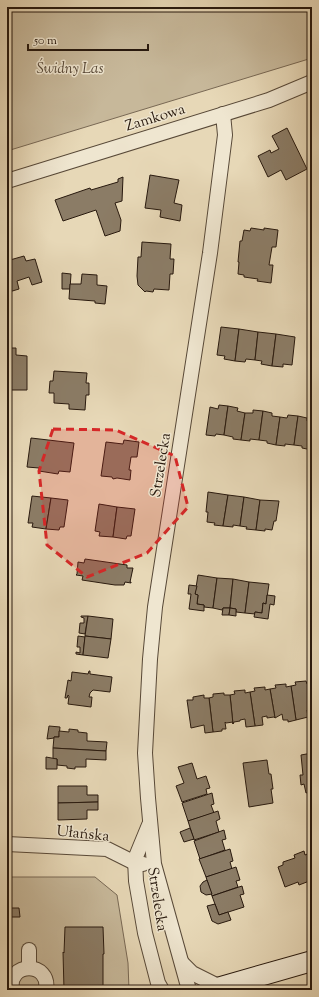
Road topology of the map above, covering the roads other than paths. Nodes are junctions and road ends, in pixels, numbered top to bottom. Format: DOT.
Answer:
graph roads {
  1 [pos="312,82"];
  2 [pos="223,114"];
  3 [pos="7,181"];
  4 [pos="150,822"];
  5 [pos="7,844"];
  6 [pos="135,863"];
  7 [pos="154,864"];
  8 [pos="29,950"];
  9 [pos="180,962"];
  10 [pos="311,962"];
  11 [pos="29,968"];
  12 [pos="160,988"];
  13 [pos="216,988"];
  14 [pos="12,990"];
  15 [pos="46,990"];
  16 [pos="189,990"];
  17 [pos="258,990"];
  1 -- 2 [label="street, Zamkowa"];
  2 -- 3 [label="street, Zamkowa"];
  2 -- 4 [label="street, Strzelecka"];
  4 -- 6 [label="street, Strzelecka"];
  4 -- 7 [label="street, Strzelecka"];
  5 -- 6 [label="street, Ułańska"];
  6 -- 7 [label="street, Ułańska"];
  6 -- 12 [label="street, Strzelecka"];
  7 -- 9 [label="street, Strzelecka"];
  8 -- 11 [label="street"];
  9 -- 13 [label="street"];
  9 -- 16 [label="street, Strzelecka"];
  10 -- 13 [label="street"];
  10 -- 17 [label="street"];
  11 -- 14 [label="street"];
  11 -- 15 [label="street"];
}
